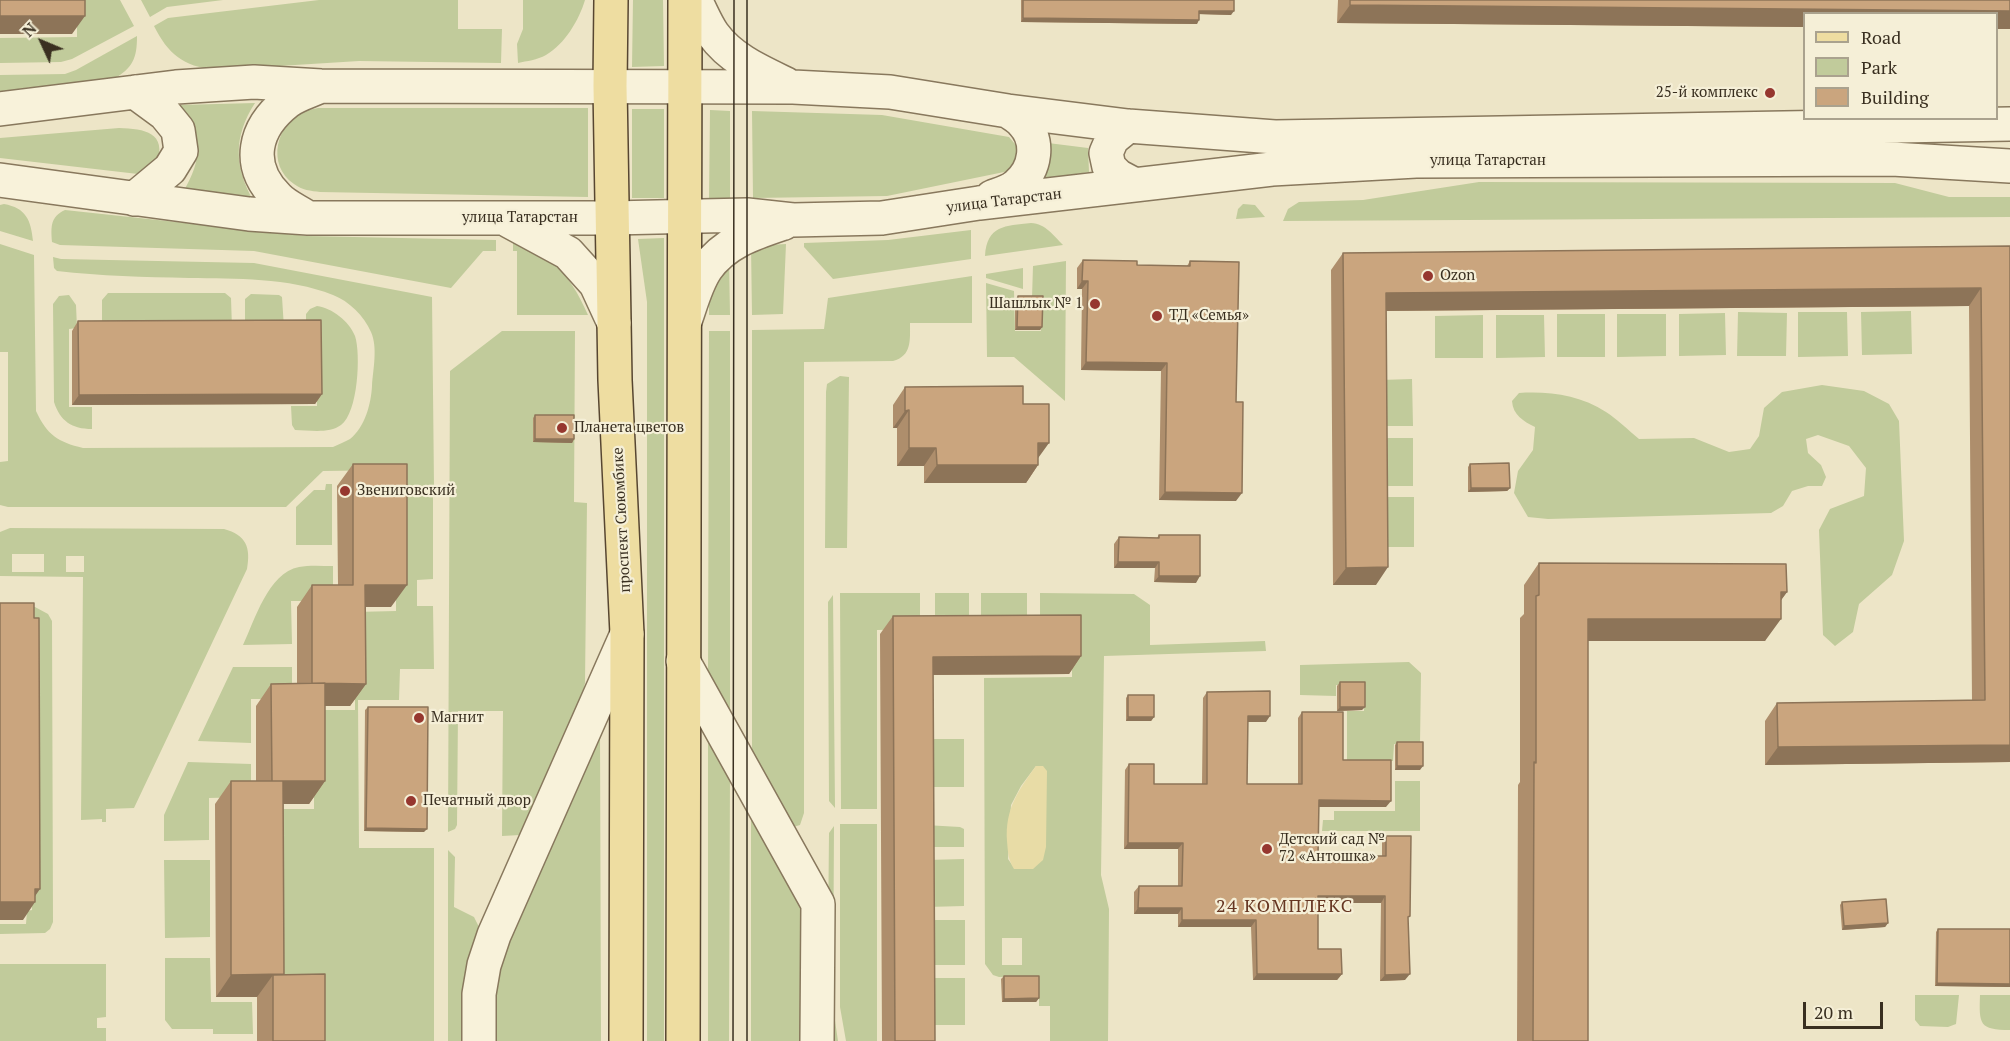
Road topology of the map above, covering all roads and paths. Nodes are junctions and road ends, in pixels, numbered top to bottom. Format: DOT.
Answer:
graph roads {
  1 [pos="611,0"];
  2 [pos="685,0"];
  3 [pos="695,0"];
  4 [pos="321,86"];
  5 [pos="610,86"];
  6 [pos="685,86"];
  7 [pos="793,87"];
  8 [pos="135,92"];
  9 [pos="0,109"];
  10 [pos="1008,111"];
  11 [pos="2010,124"];
  12 [pos="1128,126"];
  13 [pos="2010,166"];
  14 [pos="0,180"];
  15 [pos="1135,184"];
  16 [pos="134,199"];
  17 [pos="979,203"];
  18 [pos="685,217"];
  19 [pos="308,218"];
  20 [pos="505,218"];
  21 [pos="612,218"];
  22 [pos="793,220"];
  23 [pos="614,323"];
  24 [pos="684,323"];
  25 [pos="627,634"];
  26 [pos="683,661"];
  27 [pos="479,1041"];
  28 [pos="627,1041"];
  29 [pos="683,1041"];
  30 [pos="817,1041"];
  1 -- 5 [label="main road, проспект Сююмбике"];
  2 -- 6 [label="main road"];
  3 -- 7 [label="street"];
  4 -- 5 [label="street, улица Татарстан"];
  4 -- 8 [label="street, улица Татарстан"];
  4 -- 19 [label="street"];
  5 -- 6 [label="street, улица Татарстан"];
  5 -- 21 [label="main road, проспект Сююмбике"];
  6 -- 7 [label="street, улица Татарстан"];
  6 -- 18 [label="main road"];
  7 -- 10 [label="street, улица Татарстан"];
  8 -- 9 [label="street, улица Татарстан"];
  8 -- 16 [label="street"];
  10 -- 12 [label="street, улица Татарстан"];
  10 -- 17 [label="street"];
  11 -- 12 [label="street, улица Татарстан"];
  12 -- 15 [label="street"];
  13 -- 15 [label="street, улица Татарстан"];
  14 -- 16 [label="street, улица Татарстан"];
  15 -- 17 [label="street, улица Татарстан"];
  16 -- 19 [label="street, улица Татарстан"];
  17 -- 22 [label="street, улица Татарстан"];
  18 -- 21 [label="street, улица Татарстан"];
  18 -- 22 [label="street, улица Татарстан"];
  18 -- 24 [label="main road"];
  19 -- 20 [label="street, улица Татарстан"];
  20 -- 21 [label="street, улица Татарстан"];
  20 -- 23 [label="street"];
  21 -- 23 [label="main road, проспект Сююмбике"];
  22 -- 24 [label="street"];
  23 -- 25 [label="main road, проспект Сююмбике"];
  24 -- 26 [label="main road"];
  25 -- 27 [label="street"];
  25 -- 28 [label="main road, проспект Сююмбике"];
  26 -- 29 [label="main road"];
  26 -- 30 [label="street"];
}
